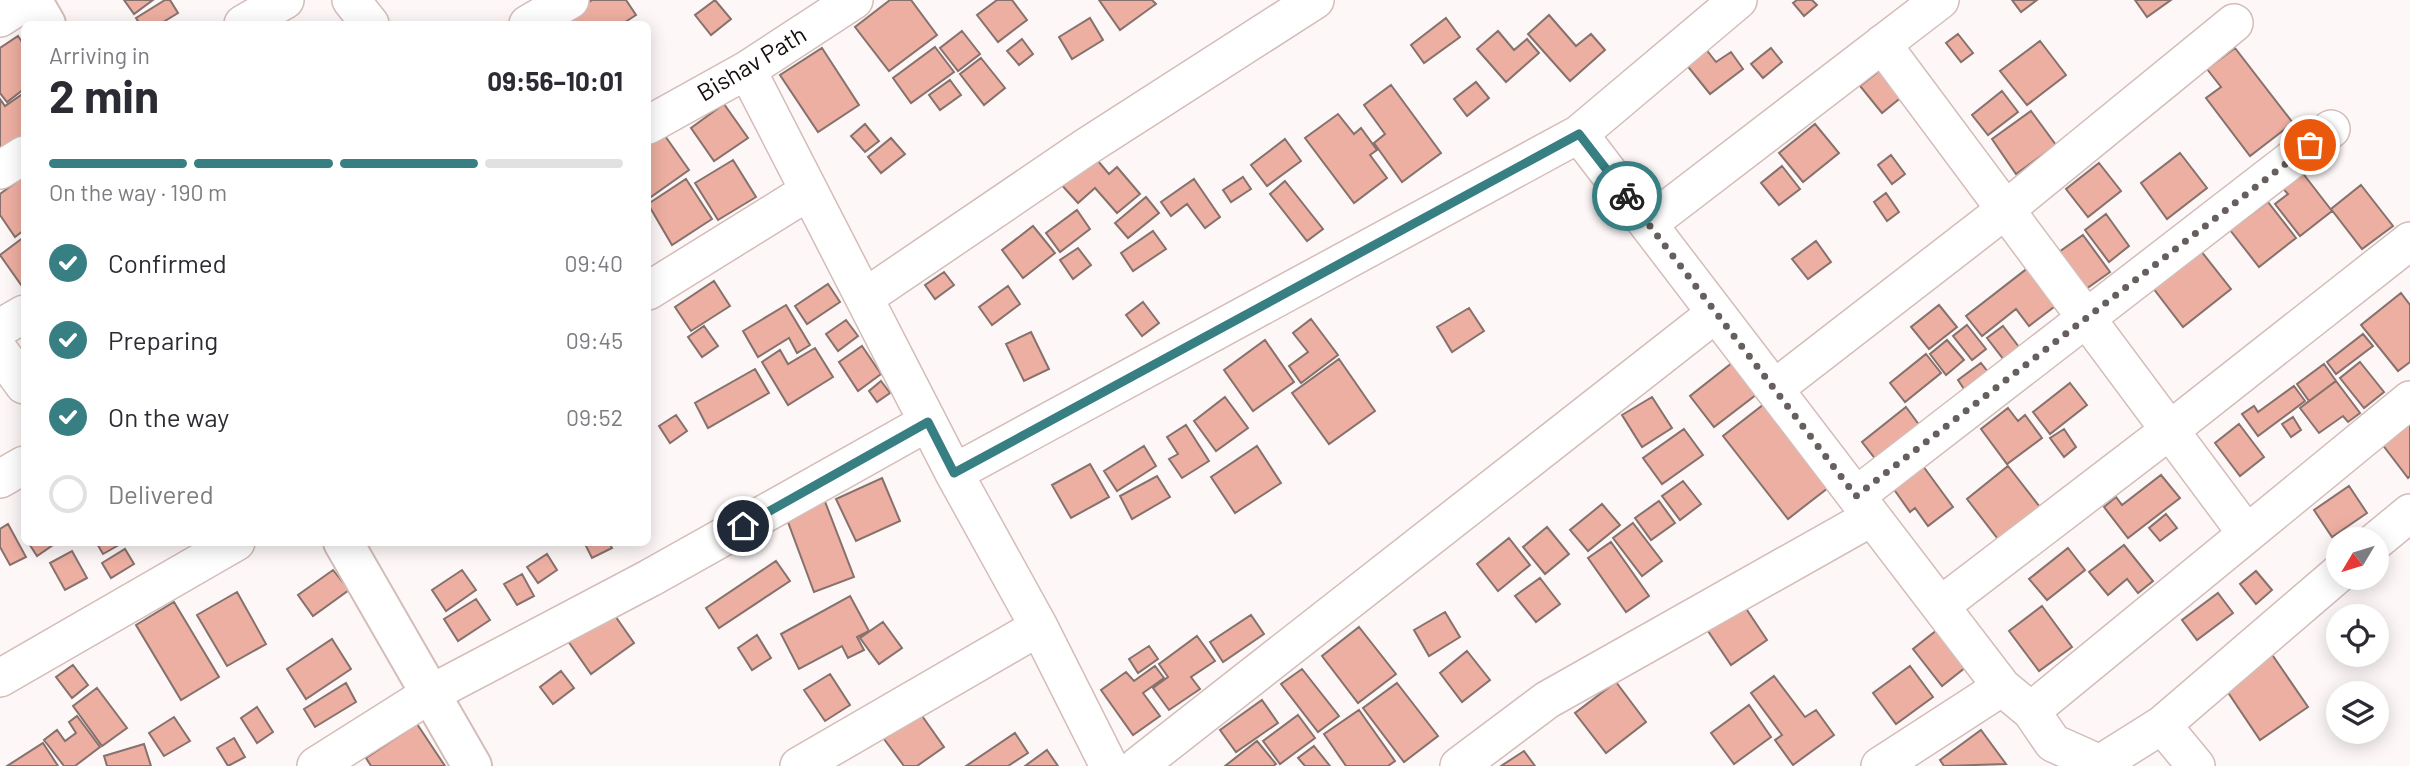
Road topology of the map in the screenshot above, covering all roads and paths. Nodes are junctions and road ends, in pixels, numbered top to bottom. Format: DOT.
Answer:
graph roads {
  1 [pos="30,0"];
  2 [pos="285,0"];
  3 [pos="351,0"];
  4 [pos="570,0"];
  5 [pos="854,0"];
  6 [pos="1315,0"];
  7 [pos="1940,0"];
  8 [pos="1721,5"];
  9 [pos="0,18"];
  10 [pos="44,21"];
  11 [pos="248,21"];
  12 [pos="368,21"];
  13 [pos="533,21"];
  14 [pos="2234,23"];
  15 [pos="1882,44"];
  16 [pos="747,70"];
  17 [pos="651,123"];
  18 [pos="2331,129"];
  19 [pos="1579,134"];
  20 [pos="21,157"];
  21 [pos="0,170"];
  22 [pos="809,191"];
  23 [pos="2005,209"];
  24 [pos="1648,223"];
  25 [pos="2410,240"];
  26 [pos="651,289"];
  27 [pos="864,298"];
  28 [pos="1716,313"];
  29 [pos="21,316"];
  30 [pos="2087,319"];
  31 [pos="0,328"];
  32 [pos="0,352"];
  33 [pos="21,381"];
  34 [pos="1774,389"];
  35 [pos="2410,400"];
  36 [pos="928,422"];
  37 [pos="2170,430"];
  38 [pos="21,467"];
  39 [pos="954,473"];
  40 [pos="0,479"];
  41 [pos="1864,506"];
  42 [pos="2410,513"];
  43 [pos="2389,530"];
  44 [pos="2247,534"];
  45 [pos="229,546"];
  46 [pos="345,546"];
  47 [pos="2326,584"];
  48 [pos="1940,606"];
  49 [pos="1039,627"];
  50 [pos="0,678"];
  51 [pos="2002,687"];
  52 [pos="430,694"];
  53 [pos="2031,711"];
  54 [pos="2162,725"];
  55 [pos="316,766"];
  56 [pos="472,766"];
  57 [pos="799,766"];
  58 [pos="1109,766"];
  59 [pos="1138,766"];
  60 [pos="1459,766"];
  61 [pos="1880,766"];
  62 [pos="2196,766"];
  1 -- 9 [label="street"];
  1 -- 10 [label="street"];
  2 -- 11 [label="street"];
  3 -- 12 [label="street"];
  4 -- 13 [label="street"];
  5 -- 16 [label="street, Bishav Path"];
  6 -- 27 [label="street"];
  7 -- 15 [label="street"];
  8 -- 19 [label="street"];
  14 -- 23 [label="street"];
  15 -- 23 [label="street"];
  15 -- 24 [label="street"];
  16 -- 17 [label="street, Bishav Path"];
  16 -- 22 [label="street"];
  18 -- 30 [label="street"];
  19 -- 24 [label="street"];
  19 -- 39 [label="street"];
  20 -- 21 [label="street"];
  22 -- 26 [label="street"];
  22 -- 27 [label="street"];
  23 -- 30 [label="street"];
  23 -- 34 [label="street"];
  24 -- 28 [label="street"];
  25 -- 37 [label="street"];
  27 -- 36 [label="street"];
  28 -- 34 [label="street"];
  28 -- 59 [label="street"];
  29 -- 31 [label="street"];
  30 -- 37 [label="street"];
  30 -- 41 [label="street"];
  32 -- 33 [label="street"];
  34 -- 41 [label="street"];
  35 -- 44 [label="street"];
  36 -- 39 [label="street"];
  36 -- 52 [label="street"];
  37 -- 44 [label="street"];
  37 -- 48 [label="street"];
  38 -- 40 [label="street"];
  39 -- 49 [label="street"];
  41 -- 48 [label="street"];
  41 -- 60 [label="street"];
  42 -- 43 [label="street"];
  44 -- 53 [label="street"];
  45 -- 50 [label="street"];
  46 -- 52 [label="street"];
  47 -- 54 [label="street"];
  48 -- 51 [label="street"];
  49 -- 57 [label="street"];
  49 -- 58 [label="street"];
  51 -- 53 [label="street"];
  51 -- 61 [label="street"];
  52 -- 55 [label="street"];
  52 -- 56 [label="street"];
  53 -- 54 [label="street"];
  54 -- 62 [label="street"];
}
